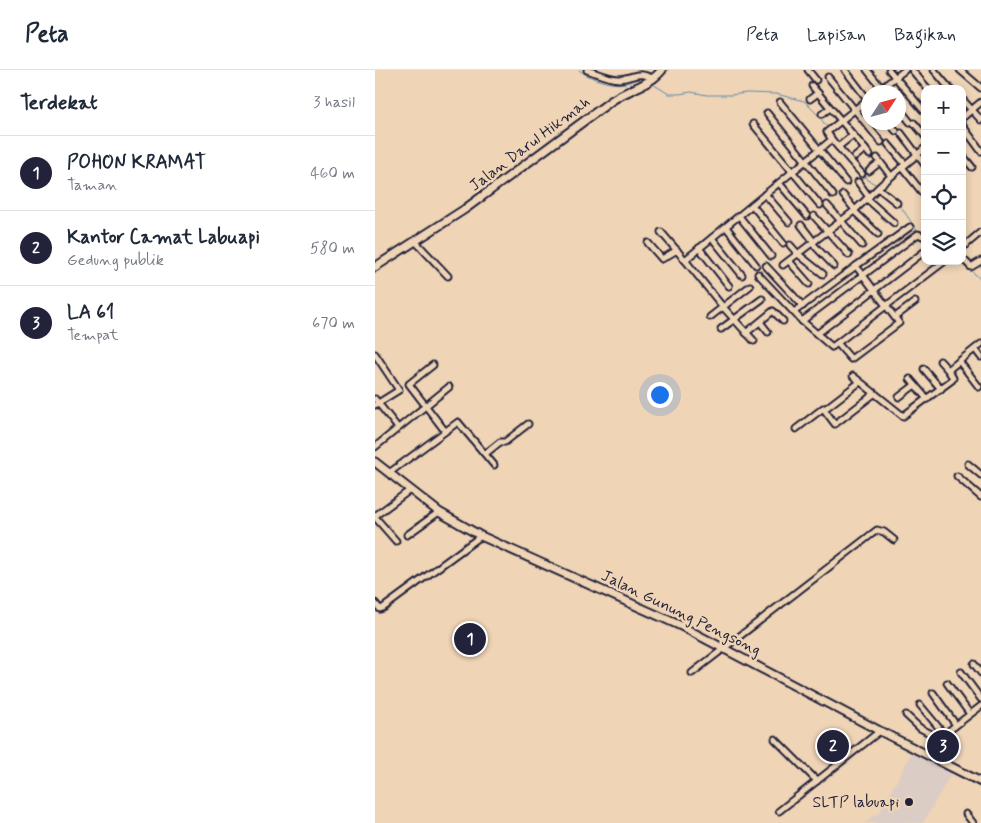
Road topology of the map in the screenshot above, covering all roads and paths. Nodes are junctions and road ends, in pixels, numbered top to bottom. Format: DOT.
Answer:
graph roads {
  1 [pos="587,70"];
  2 [pos="663,70"];
  3 [pos="808,70"];
  4 [pos="845,70"];
  5 [pos="867,70"];
  6 [pos="889,70"];
  7 [pos="905,70"];
  8 [pos="912,70"];
  9 [pos="934,70"];
  10 [pos="961,70"];
  11 [pos="828,77"];
  12 [pos="896,77"];
  13 [pos="651,81"];
  14 [pos="879,85"];
  15 [pos="888,85"];
  16 [pos="925,85"];
  17 [pos="947,85"];
  18 [pos="981,88"];
  19 [pos="861,90"];
  20 [pos="818,93"];
  21 [pos="810,99"];
  22 [pos="780,102"];
  23 [pos="981,102"];
  24 [pos="966,103"];
  25 [pos="861,105"];
  26 [pos="830,108"];
  27 [pos="921,108"];
  28 [pos="855,110"];
  29 [pos="972,110"];
  30 [pos="767,112"];
  31 [pos="822,114"];
  32 [pos="966,115"];
  33 [pos="906,116"];
  34 [pos="981,120"];
  35 [pos="841,121"];
  36 [pos="753,124"];
  37 [pos="897,130"];
  38 [pos="966,130"];
  39 [pos="921,132"];
  40 [pos="853,135"];
  41 [pos="981,138"];
  42 [pos="832,140"];
  43 [pos="881,142"];
  44 [pos="888,144"];
  45 [pos="841,145"];
  46 [pos="979,146"];
  47 [pos="865,149"];
  48 [pos="819,150"];
  49 [pos="921,151"];
  50 [pos="917,154"];
  51 [pos="870,155"];
  52 [pos="855,156"];
  53 [pos="921,160"];
  54 [pos="966,160"];
  55 [pos="805,161"];
  56 [pos="903,165"];
  57 [pos="972,167"];
  58 [pos="869,171"];
  59 [pos="791,172"];
  60 [pos="862,174"];
  61 [pos="891,176"];
  62 [pos="846,182"];
  63 [pos="858,182"];
  64 [pos="779,183"];
  65 [pos="879,186"];
  66 [pos="921,190"];
  67 [pos="765,194"];
  68 [pos="843,194"];
  69 [pos="833,195"];
  70 [pos="868,198"];
  71 [pos="897,203"];
  72 [pos="820,204"];
  73 [pos="827,204"];
  74 [pos="753,205"];
  75 [pos="854,211"];
  76 [pos="739,216"];
  77 [pos="807,216"];
  78 [pos="813,216"];
  79 [pos="840,221"];
  80 [pos="789,222"];
  81 [pos="894,223"];
  82 [pos="801,225"];
  83 [pos="726,227"];
  84 [pos="910,227"];
  85 [pos="661,232"];
  86 [pos="827,232"];
  87 [pos="981,232"];
  88 [pos="877,234"];
  89 [pos="921,235"];
  90 [pos="712,238"];
  91 [pos="415,242"];
  92 [pos="649,243"];
  93 [pos="783,243"];
  94 [pos="813,243"];
  95 [pos="791,245"];
  96 [pos="863,245"];
  97 [pos="966,245"];
  98 [pos="699,248"];
  99 [pos="677,250"];
  100 [pos="798,254"];
  101 [pos="849,255"];
  102 [pos="921,255"];
  103 [pos="771,256"];
  104 [pos="685,260"];
  105 [pos="789,261"];
  106 [pos="981,261"];
  107 [pos="966,262"];
  108 [pos="757,265"];
  109 [pos="783,265"];
  110 [pos="940,265"];
  111 [pos="766,266"];
  112 [pos="834,266"];
  113 [pos="855,266"];
  114 [pos="375,267"];
  115 [pos="758,274"];
  116 [pos="823,274"];
  117 [pos="742,275"];
  118 [pos="863,275"];
  119 [pos="448,276"];
  120 [pos="809,284"];
  121 [pos="729,286"];
  122 [pos="750,286"];
  123 [pos="874,290"];
  124 [pos="762,298"];
  125 [pos="915,302"];
  126 [pos="803,306"];
  127 [pos="887,306"];
  128 [pos="723,307"];
  129 [pos="794,312"];
  130 [pos="710,317"];
  131 [pos="895,317"];
  132 [pos="734,320"];
  133 [pos="783,321"];
  134 [pos="802,321"];
  135 [pos="760,322"];
  136 [pos="721,329"];
  137 [pos="768,332"];
  138 [pos="747,333"];
  139 [pos="817,334"];
  140 [pos="754,341"];
  141 [pos="838,344"];
  142 [pos="981,344"];
  143 [pos="975,349"];
  144 [pos="375,354"];
  145 [pos="981,357"];
  146 [pos="940,361"];
  147 [pos="959,361"];
  148 [pos="433,366"];
  149 [pos="924,369"];
  150 [pos="948,370"];
  151 [pos="853,376"];
  152 [pos="911,379"];
  153 [pos="860,382"];
  154 [pos="915,385"];
  155 [pos="979,386"];
  156 [pos="449,387"];
  157 [pos="941,389"];
  158 [pos="874,394"];
  159 [pos="899,397"];
  160 [pos="927,399"];
  161 [pos="376,403"];
  162 [pos="426,406"];
  163 [pos="823,408"];
  164 [pos="528,424"];
  165 [pos="398,428"];
  166 [pos="796,429"];
  167 [pos="445,431"];
  168 [pos="375,447"];
  169 [pos="485,454"];
  170 [pos="375,462"];
  171 [pos="968,464"];
  172 [pos="494,465"];
  173 [pos="389,473"];
  174 [pos="981,475"];
  175 [pos="957,476"];
  176 [pos="410,490"];
  177 [pos="981,498"];
  178 [pos="439,512"];
  179 [pos="375,517"];
  180 [pos="407,535"];
  181 [pos="481,536"];
  182 [pos="894,540"];
  183 [pos="396,541"];
  184 [pos="375,603"];
  185 [pos="723,648"];
  186 [pos="974,664"];
  187 [pos="961,672"];
  188 [pos="692,673"];
  189 [pos="981,673"];
  190 [pos="947,682"];
  191 [pos="933,693"];
  192 [pos="981,699"];
  193 [pos="920,706"];
  194 [pos="981,706"];
  195 [pos="970,714"];
  196 [pos="906,715"];
  197 [pos="956,724"];
  198 [pos="880,731"];
  199 [pos="943,737"];
  200 [pos="775,739"];
  201 [pos="934,757"];
  202 [pos="817,781"];
  203 [pos="981,782"];
  204 [pos="779,811"];
  205 [pos="966,814"];
  206 [pos="973,823"];
  1 -- 13 [label="street"];
  2 -- 13 [label="street, Jalan Darul Hikmah"];
  3 -- 20 [label="street"];
  4 -- 19 [label="street"];
  5 -- 14 [label="street"];
  6 -- 12 [label="street"];
  7 -- 12 [label="street"];
  8 -- 16 [label="street"];
  9 -- 17 [label="street"];
  10 -- 18 [label="street"];
  11 -- 28 [label="street"];
  12 -- 15 [label="street"];
  12 -- 27 [label="street"];
  13 -- 91 [label="street, Jalan Darul Hikmah"];
  20 -- 21 [label="street"];
  20 -- 26 [label="street"];
  22 -- 48 [label="street"];
  23 -- 29 [label="street"];
  24 -- 29 [label="street"];
  25 -- 28 [label="street"];
  26 -- 31 [label="street"];
  26 -- 35 [label="street"];
  28 -- 35 [label="street"];
  28 -- 43 [label="street"];
  29 -- 32 [label="street"];
  29 -- 34 [label="street"];
  30 -- 55 [label="street"];
  33 -- 39 [label="street"];
  35 -- 40 [label="street"];
  35 -- 42 [label="street"];
  36 -- 59 [label="street"];
  37 -- 50 [label="street"];
  38 -- 46 [label="street"];
  40 -- 45 [label="street"];
  40 -- 47 [label="street"];
  41 -- 46 [label="street"];
  42 -- 45 [label="street"];
  42 -- 48 [label="street"];
  44 -- 56 [label="street"];
  45 -- 60 [label="street"];
  47 -- 51 [label="street"];
  47 -- 52 [label="street"];
  48 -- 55 [label="street"];
  48 -- 62 [label="street"];
  49 -- 50 [label="street"];
  50 -- 53 [label="street"];
  50 -- 56 [label="street"];
  54 -- 57 [label="street"];
  55 -- 59 [label="street"];
  55 -- 69 [label="street"];
  56 -- 61 [label="street"];
  56 -- 66 [label="street"];
  58 -- 61 [label="street"];
  59 -- 64 [label="street"];
  59 -- 72 [label="street"];
  61 -- 65 [label="street"];
  63 -- 70 [label="street"];
  64 -- 67 [label="street"];
  64 -- 77 [label="street"];
  65 -- 70 [label="street"];
  65 -- 71 [label="street"];
  67 -- 74 [label="street"];
  67 -- 80 [label="street"];
  68 -- 75 [label="street"];
  70 -- 75 [label="street"];
  70 -- 81 [label="street"];
  73 -- 79 [label="street"];
  74 -- 76 [label="street"];
  74 -- 93 [label="street"];
  75 -- 79 [label="street"];
  75 -- 88 [label="street"];
  76 -- 83 [label="street"];
  76 -- 103 [label="street"];
  78 -- 86 [label="street"];
  79 -- 86 [label="street"];
  79 -- 96 [label="street"];
  82 -- 94 [label="street"];
  83 -- 90 [label="street"];
  83 -- 108 [label="street"];
  84 -- 113 [label="street"];
  85 -- 99 [label="street"];
  86 -- 94 [label="street"];
  86 -- 101 [label="street"];
  87 -- 97 [label="street"];
  89 -- 118 [label="street"];
  90 -- 98 [label="street"];
  90 -- 117 [label="street"];
  91 -- 114 [label="street, Jalan Darul Hikmah"];
  91 -- 119 [label="street"];
  92 -- 99 [label="street"];
  94 -- 100 [label="street"];
  94 -- 112 [label="street"];
  95 -- 100 [label="street"];
  98 -- 104 [label="street"];
  98 -- 121 [label="street"];
  99 -- 104 [label="street"];
  100 -- 105 [label="street"];
  100 -- 116 [label="street"];
  102 -- 123 [label="street"];
  104 -- 128 [label="street"];
  105 -- 109 [label="street"];
  105 -- 120 [label="street"];
  106 -- 107 [label="street"];
  110 -- 127 [label="street"];
  111 -- 126 [label="street"];
  113 -- 118 [label="street"];
  113 -- 126 [label="street"];
  115 -- 129 [label="street"];
  118 -- 123 [label="street"];
  118 -- 134 [label="street"];
  122 -- 128 [label="street"];
  123 -- 127 [label="street"];
  123 -- 139 [label="street"];
  124 -- 132 [label="street"];
  125 -- 131 [label="street"];
  126 -- 129 [label="street"];
  127 -- 131 [label="street"];
  127 -- 141 [label="street"];
  128 -- 130 [label="street"];
  128 -- 132 [label="street"];
  129 -- 134 [label="street"];
  131 -- 141 [label="street"];
  132 -- 136 [label="street"];
  132 -- 138 [label="street"];
  133 -- 135 [label="street"];
  134 -- 139 [label="street"];
  135 -- 137 [label="street"];
  135 -- 138 [label="street"];
  138 -- 140 [label="street"];
  139 -- 141 [label="street"];
  142 -- 143 [label="street"];
  143 -- 145 [label="street"];
  143 -- 147 [label="street"];
  144 -- 161 [label="street"];
  146 -- 150 [label="street"];
  147 -- 150 [label="street"];
  147 -- 155 [label="street"];
  148 -- 162 [label="street"];
  149 -- 157 [label="street"];
  150 -- 157 [label="street"];
  151 -- 153 [label="street"];
  152 -- 154 [label="street"];
  153 -- 158 [label="street"];
  153 -- 163 [label="street"];
  154 -- 159 [label="street"];
  154 -- 160 [label="street"];
  156 -- 162 [label="street"];
  157 -- 160 [label="street"];
  158 -- 160 [label="street"];
  158 -- 163 [label="street"];
  161 -- 165 [label="street"];
  162 -- 165 [label="street"];
  162 -- 167 [label="street"];
  163 -- 166 [label="street"];
  164 -- 169 [label="street"];
  165 -- 168 [label="street"];
  167 -- 169 [label="street"];
  167 -- 173 [label="street"];
  169 -- 172 [label="street"];
  170 -- 173 [label="street, Jalan Gunung Pengsong"];
  171 -- 174 [label="street"];
  173 -- 176 [label="street, Jalan Gunung Pengsong"];
  175 -- 177 [label="street"];
  176 -- 178 [label="street, Jalan Gunung Pengsong"];
  176 -- 179 [label="street"];
  178 -- 180 [label="street"];
  178 -- 181 [label="street, Jalan Gunung Pengsong"];
  179 -- 183 [label="street"];
  181 -- 184 [label="street"];
  181 -- 185 [label="street, Jalan Gunung Pengsong"];
  182 -- 185 [label="street"];
  185 -- 188 [label="street"];
  185 -- 198 [label="street, Jalan Gunung Pengsong"];
  186 -- 189 [label="street"];
  187 -- 192 [label="street"];
  190 -- 195 [label="street"];
  191 -- 197 [label="street"];
  193 -- 199 [label="street"];
  194 -- 195 [label="street"];
  195 -- 197 [label="street"];
  196 -- 199 [label="street"];
  197 -- 199 [label="street"];
  198 -- 201 [label="street, Jalan Gunung Pengsong"];
  198 -- 202 [label="street"];
  199 -- 201 [label="street"];
  200 -- 202 [label="street"];
  201 -- 203 [label="street, Jalan Gunung Pengsong"];
  202 -- 204 [label="street"];
  205 -- 206 [label="street"];
}
